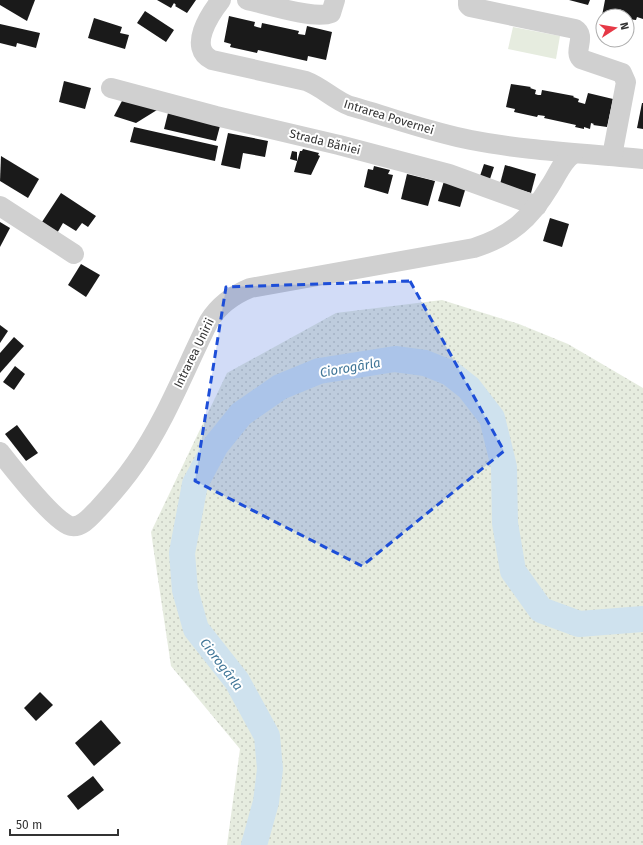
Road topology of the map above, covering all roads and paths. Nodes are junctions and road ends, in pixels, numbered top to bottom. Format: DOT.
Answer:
graph roads {
  1 [pos="221,0"];
  2 [pos="247,0"];
  3 [pos="335,0"];
  4 [pos="467,1"];
  5 [pos="111,88"];
  6 [pos="573,154"];
  7 [pos="612,156"];
  8 [pos="643,159"];
  9 [pos="0,206"];
  10 [pos="537,206"];
  11 [pos="74,254"];
  12 [pos="0,452"];
  1 -- 6 [label="street, Intrarea Povernei"];
  2 -- 3 [label="street"];
  4 -- 7 [label="street"];
  5 -- 10 [label="street, Strada Băniei"];
  6 -- 7 [label="street, Intrarea Povernei"];
  6 -- 10 [label="street, Intrarea Unirii"];
  7 -- 8 [label="street, Intrarea Povernei"];
  9 -- 11 [label="street"];
  10 -- 12 [label="street, Intrarea Unirii"];
}
